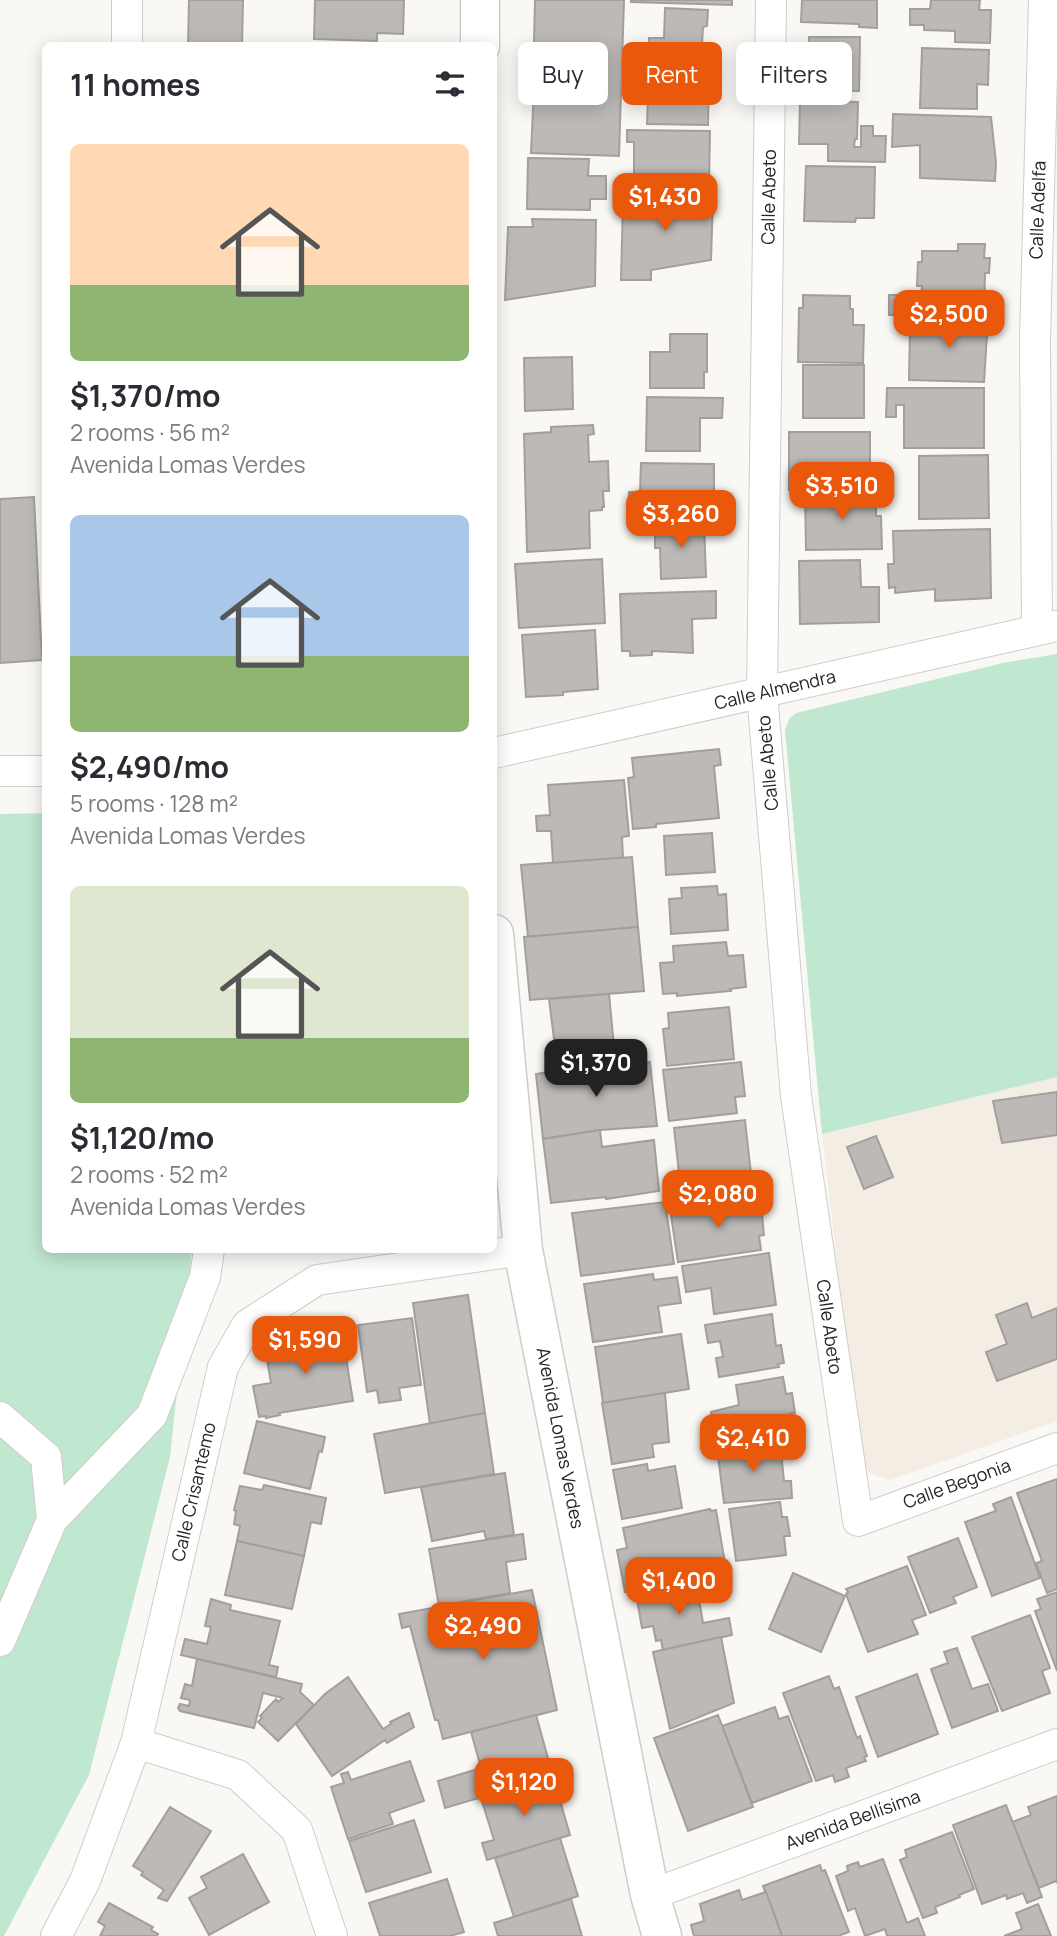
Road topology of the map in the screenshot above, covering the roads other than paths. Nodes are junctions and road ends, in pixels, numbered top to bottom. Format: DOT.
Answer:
graph roads {
  1 [pos="127,0"];
  2 [pos="480,0"];
  3 [pos="771,0"];
  4 [pos="1044,0"];
  5 [pos="127,42"];
  6 [pos="480,42"];
  7 [pos="1046,339"];
  8 [pos="1047,628"];
  9 [pos="762,693"];
  10 [pos="497,752"];
  11 [pos="0,771"];
  12 [pos="42,771"];
  13 [pos="497,967"];
  14 [pos="523,1250"];
  15 [pos="209,1253"];
  16 [pos="0,1417"];
  17 [pos="1057,1448"];
  18 [pos="52,1520"];
  19 [pos="858,1521"];
  20 [pos="0,1641"];
  21 [pos="136,1743"];
  22 [pos="1057,1744"];
  23 [pos="650,1895"];
  24 [pos="56,1936"];
  25 [pos="332,1936"];
  26 [pos="662,1936"];
  1 -- 5 [label="street"];
  2 -- 6 [label="street"];
  3 -- 9 [label="street, Calle Abeto"];
  4 -- 7 [label="street, Calle Adelfa"];
  7 -- 8 [label="street, Calle Adelfa"];
  8 -- 9 [label="street, Calle Almendra"];
  9 -- 10 [label="street, Calle Almendra"];
  9 -- 19 [label="street, Calle Abeto"];
  11 -- 12 [label="street"];
  13 -- 14 [label="street, Avenida Lomas Verdes"];
  14 -- 21 [label="street, Calle Crisantemo"];
  14 -- 23 [label="street, Avenida Lomas Verdes"];
  15 -- 18 [label="street"];
  16 -- 18 [label="street"];
  17 -- 19 [label="street, Calle Begonia"];
  18 -- 20 [label="street"];
  21 -- 24 [label="street, Calle Crisantemo"];
  21 -- 25 [label="street"];
  22 -- 23 [label="street, Avenida Bellísima"];
  23 -- 26 [label="street, Avenida Lomas Verdes"];
}
